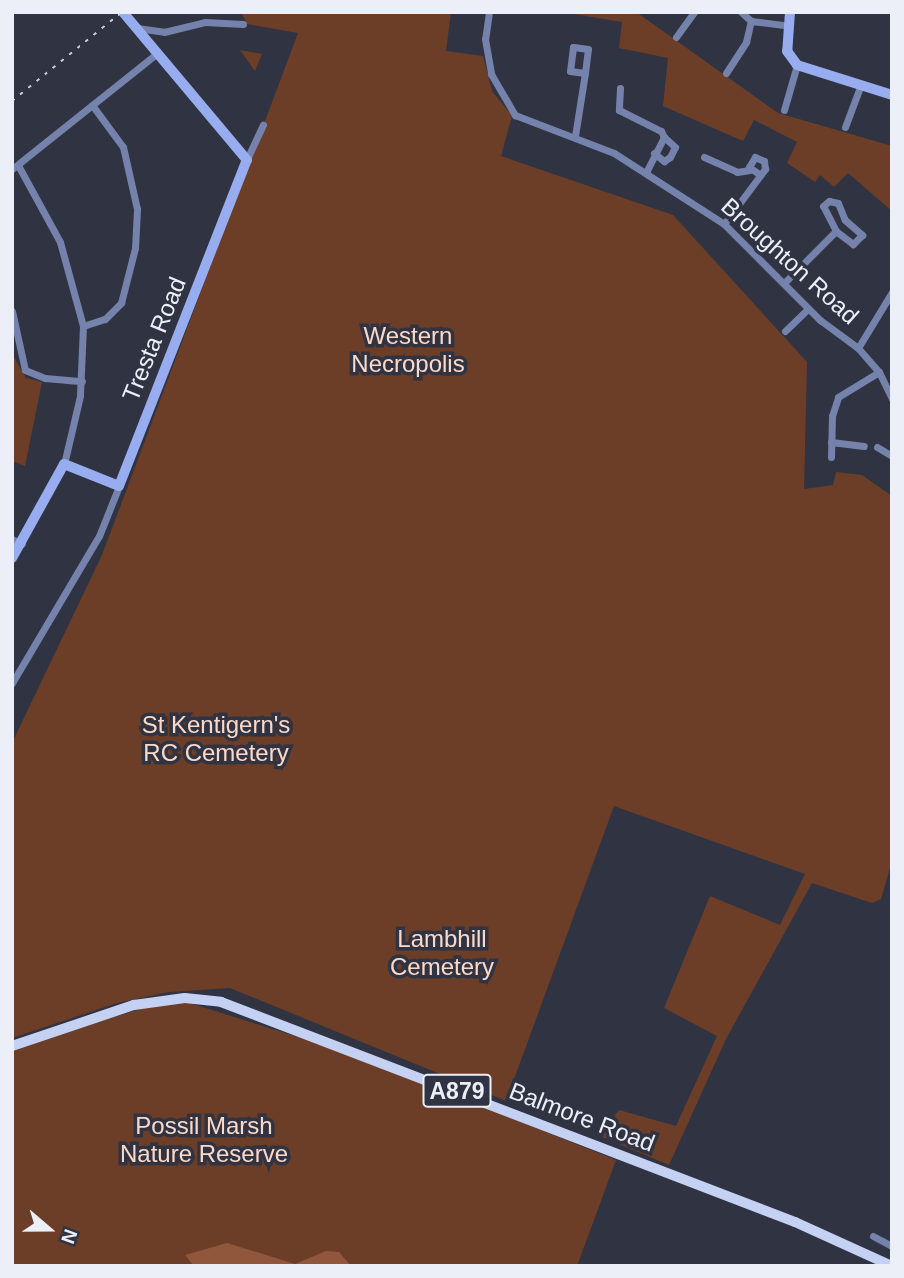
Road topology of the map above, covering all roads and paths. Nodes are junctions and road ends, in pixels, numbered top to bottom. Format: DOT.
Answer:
graph roads {
  1 [pos="123,12"];
  2 [pos="489,12"];
  3 [pos="694,12"];
  4 [pos="740,12"];
  5 [pos="790,12"];
  6 [pos="751,21"];
  7 [pos="243,24"];
  8 [pos="135,25"];
  9 [pos="789,26"];
  10 [pos="676,37"];
  11 [pos="156,54"];
  12 [pos="797,65"];
  13 [pos="585,73"];
  14 [pos="726,73"];
  15 [pos="860,87"];
  16 [pos="620,88"];
  17 [pos="892,95"];
  18 [pos="92,105"];
  19 [pos="784,110"];
  20 [pos="263,125"];
  21 [pos="845,127"];
  22 [pos="575,136"];
  23 [pos="664,137"];
  24 [pos="654,153"];
  25 [pos="704,157"];
  26 [pos="247,159"];
  27 [pos="16,168"];
  28 [pos="750,170"];
  29 [pos="646,172"];
  30 [pos="759,174"];
  31 [pos="724,224"];
  32 [pos="836,231"];
  33 [pos="785,282"];
  34 [pos="892,292"];
  35 [pos="888,304"];
  36 [pos="808,309"];
  37 [pos="12,311"];
  38 [pos="83,326"];
  39 [pos="785,331"];
  40 [pos="858,348"];
  41 [pos="879,372"];
  42 [pos="82,381"];
  43 [pos="892,399"];
  44 [pos="831,442"];
  45 [pos="864,446"];
  46 [pos="877,447"];
  47 [pos="892,456"];
  48 [pos="831,457"];
  49 [pos="64,464"];
  50 [pos="119,486"];
  51 [pos="17,541"];
  52 [pos="12,558"];
  53 [pos="12,683"];
  54 [pos="12,1046"];
  55 [pos="873,1236"];
  56 [pos="892,1246"];
  57 [pos="892,1266"];
  1 -- 8 [label="street"];
  2 -- 22 [label="street, Broughton Road"];
  3 -- 10 [label="street"];
  4 -- 6 [label="street"];
  5 -- 9 [label="street"];
  6 -- 9 [label="street"];
  6 -- 14 [label="street"];
  7 -- 8 [label="street"];
  8 -- 11 [label="street"];
  9 -- 12 [label="street"];
  11 -- 18 [label="street"];
  11 -- 26 [label="street"];
  12 -- 15 [label="street"];
  12 -- 19 [label="street"];
  13 -- 22 [label="street"];
  15 -- 17 [label="street"];
  15 -- 21 [label="street"];
  16 -- 23 [label="street"];
  18 -- 27 [label="street"];
  18 -- 38 [label="street"];
  20 -- 26 [label="street"];
  22 -- 29 [label="street, Broughton Road"];
  23 -- 24 [label="street"];
  23 -- 24 [label="street"];
  24 -- 29 [label="street"];
  25 -- 28 [label="street"];
  26 -- 50 [label="street, Tresta Road"];
  27 -- 38 [label="street"];
  28 -- 30 [label="street"];
  28 -- 30 [label="street"];
  29 -- 31 [label="street, Broughton Road"];
  30 -- 31 [label="street"];
  31 -- 33 [label="street, Broughton Road"];
  32 -- 32 [label="street"];
  32 -- 33 [label="street"];
  33 -- 36 [label="street, Broughton Road"];
  34 -- 35 [label="street"];
  35 -- 40 [label="street"];
  36 -- 39 [label="street"];
  36 -- 40 [label="street, Broughton Road"];
  37 -- 42 [label="street"];
  38 -- 42 [label="street"];
  40 -- 41 [label="street, Broughton Road"];
  41 -- 43 [label="street, Broughton Road"];
  41 -- 44 [label="street"];
  42 -- 49 [label="street"];
  44 -- 45 [label="street"];
  44 -- 48 [label="street"];
  46 -- 47 [label="street"];
  49 -- 50 [label="street"];
  49 -- 51 [label="street"];
  50 -- 53 [label="street, Tresta Road"];
  51 -- 52 [label="street"];
  54 -- 57 [label="main road, Balmore Road / A879"];
  55 -- 56 [label="street"];
}
